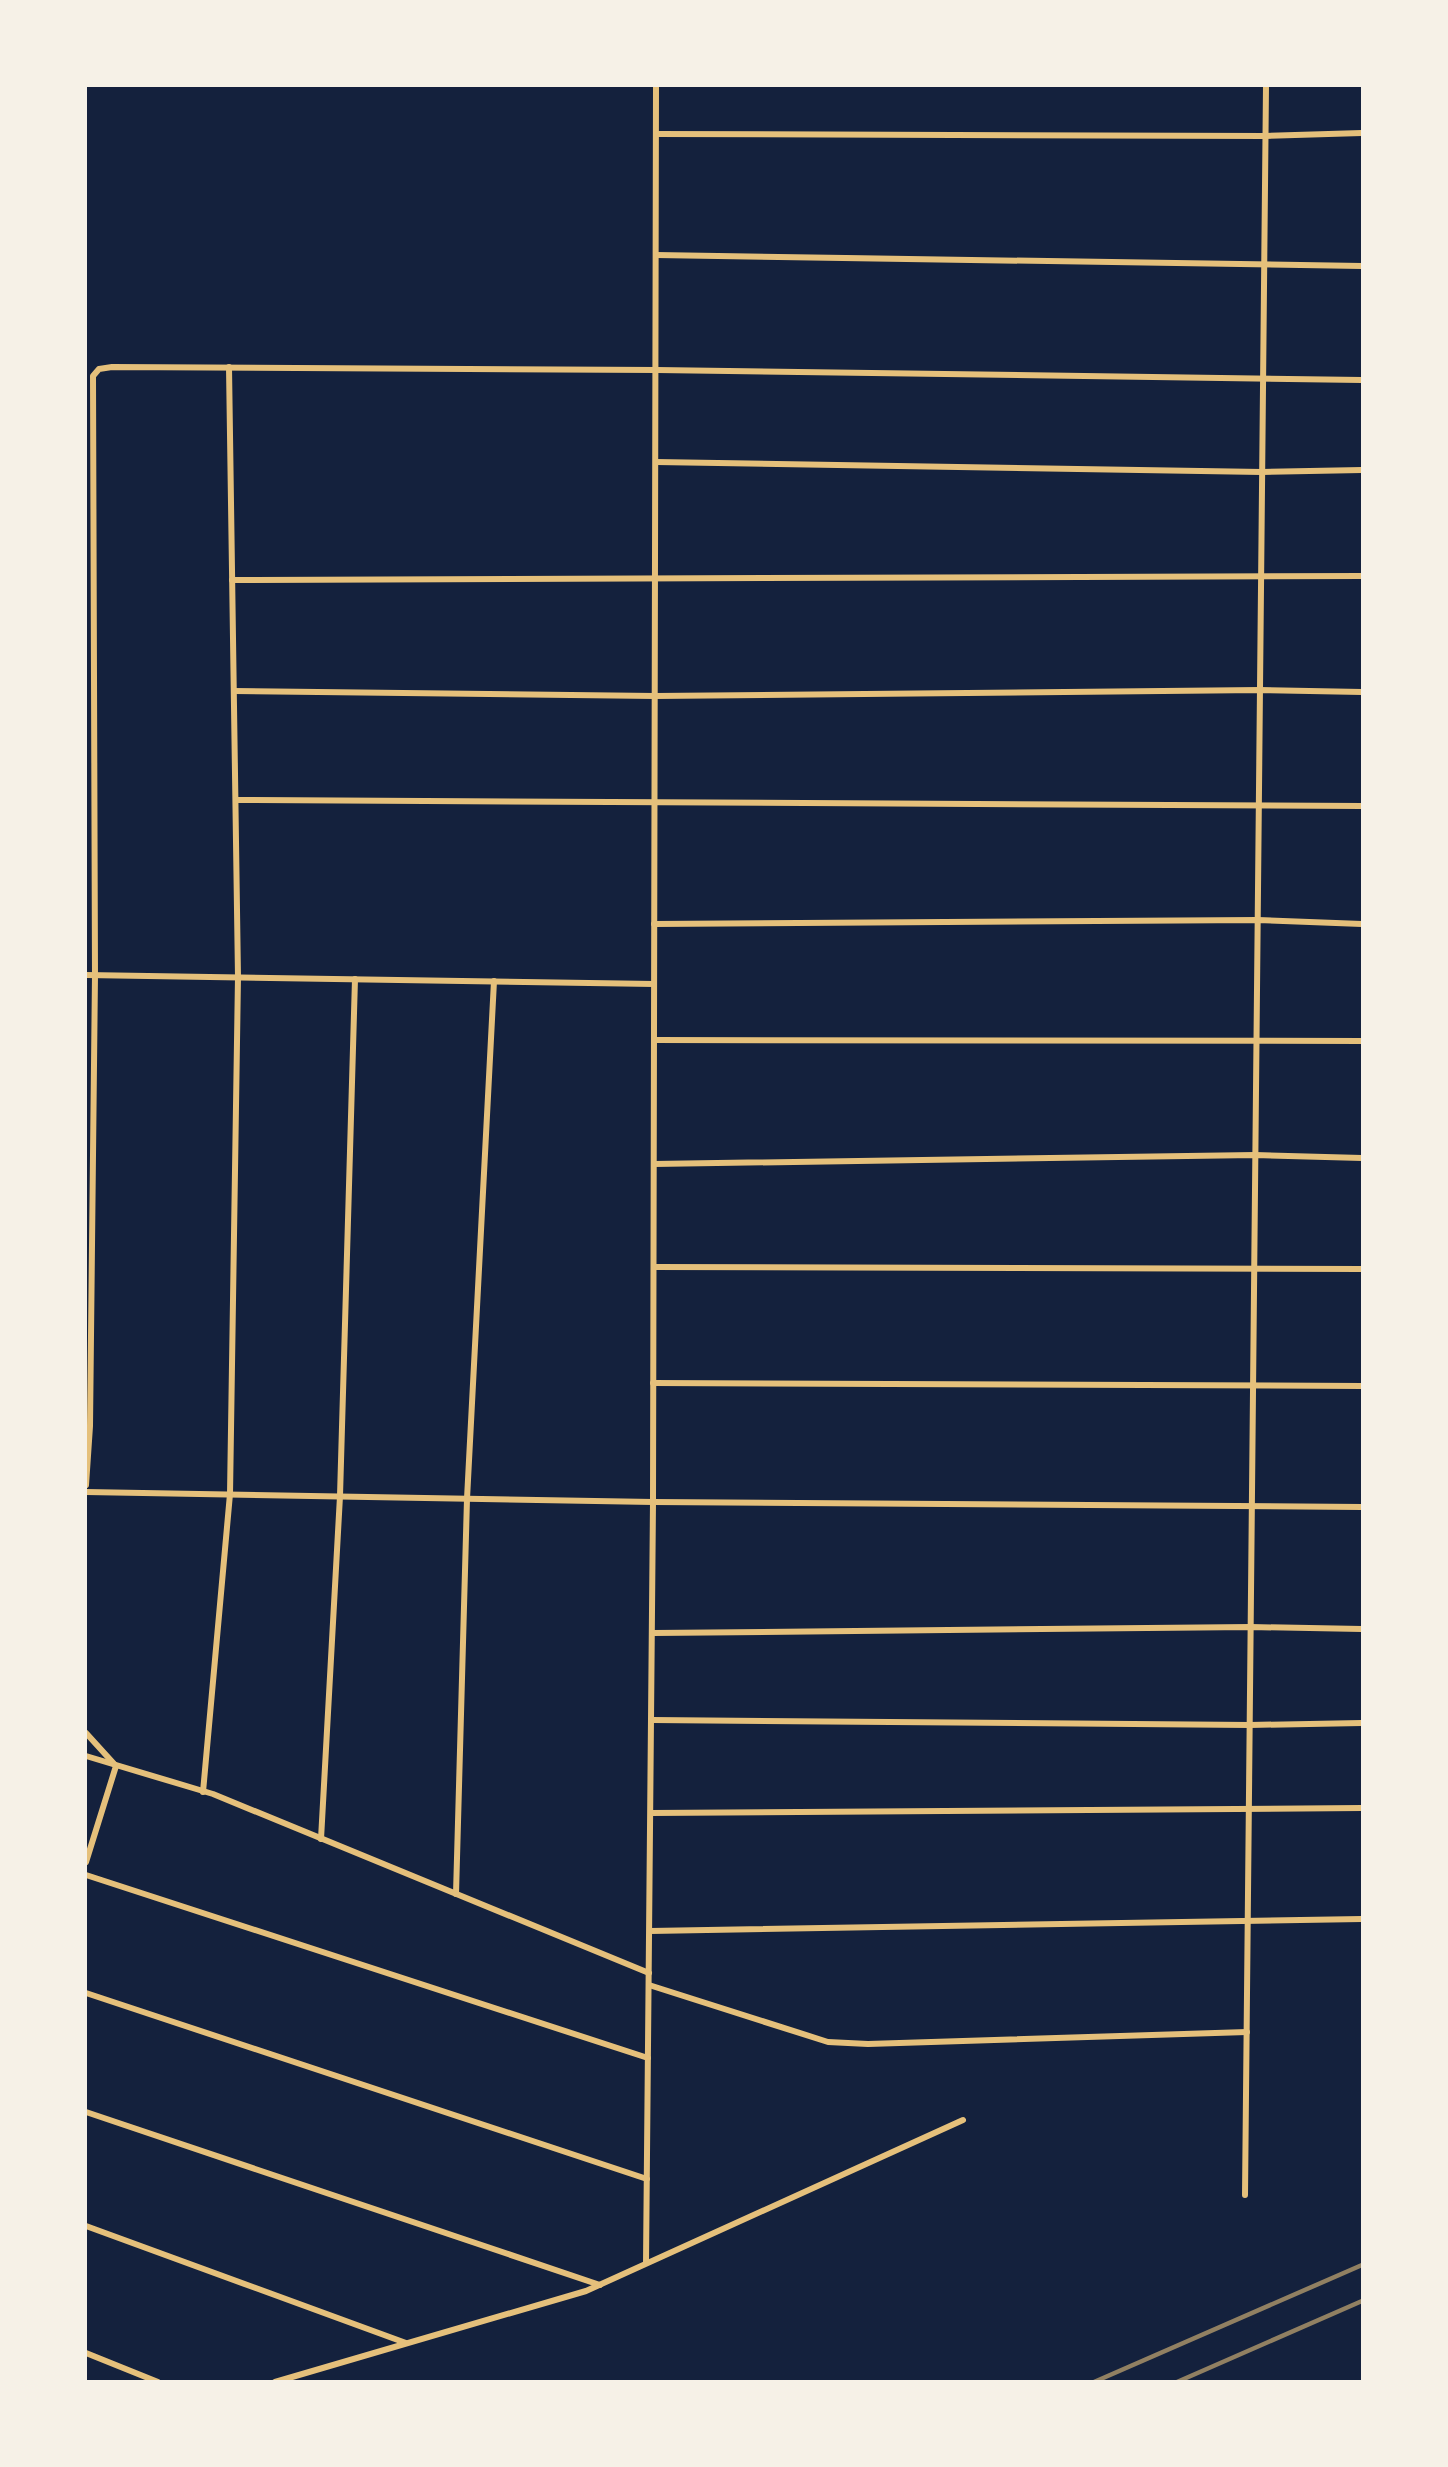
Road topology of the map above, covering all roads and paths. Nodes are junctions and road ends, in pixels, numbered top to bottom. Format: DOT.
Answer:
graph roads {
  1 [pos="656,86"];
  2 [pos="1266,86"];
  3 [pos="1362,133"];
  4 [pos="656,134"];
  5 [pos="1265,136"];
  6 [pos="656,255"];
  7 [pos="1264,265"];
  8 [pos="1362,266"];
  9 [pos="229,367"];
  10 [pos="657,370"];
  11 [pos="1263,378"];
  12 [pos="1362,380"];
  13 [pos="656,462"];
  14 [pos="1362,470"];
  15 [pos="1262,472"];
  16 [pos="1261,575"];
  17 [pos="1362,576"];
  18 [pos="232,580"];
  19 [pos="655,580"];
  20 [pos="1260,690"];
  21 [pos="234,691"];
  22 [pos="1362,692"];
  23 [pos="655,696"];
  24 [pos="236,800"];
  25 [pos="654,802"];
  26 [pos="1259,804"];
  27 [pos="1362,806"];
  28 [pos="1258,920"];
  29 [pos="654,924"];
  30 [pos="1362,924"];
  31 [pos="86,975"];
  32 [pos="95,975"];
  33 [pos="238,977"];
  34 [pos="355,979"];
  35 [pos="494,981"];
  36 [pos="654,984"];
  37 [pos="654,1040"];
  38 [pos="1256,1040"];
  39 [pos="1362,1041"];
  40 [pos="1255,1155"];
  41 [pos="1362,1158"];
  42 [pos="654,1164"];
  43 [pos="654,1268"];
  44 [pos="1254,1269"];
  45 [pos="1362,1269"];
  46 [pos="653,1383"];
  47 [pos="1362,1386"];
  48 [pos="1253,1387"];
  49 [pos="86,1485"];
  50 [pos="86,1492"];
  51 [pos="230,1494"];
  52 [pos="340,1496"];
  53 [pos="467,1499"];
  54 [pos="653,1502"];
  55 [pos="1252,1505"];
  56 [pos="1362,1507"];
  57 [pos="1251,1627"];
  58 [pos="1362,1629"];
  59 [pos="653,1633"];
  60 [pos="652,1720"];
  61 [pos="1362,1723"];
  62 [pos="1250,1725"];
  63 [pos="86,1733"];
  64 [pos="86,1756"];
  65 [pos="116,1766"];
  66 [pos="203,1792"];
  67 [pos="1362,1808"];
  68 [pos="1249,1810"];
  69 [pos="651,1814"];
  70 [pos="321,1839"];
  71 [pos="86,1862"];
  72 [pos="86,1875"];
  73 [pos="456,1894"];
  74 [pos="1362,1919"];
  75 [pos="1248,1921"];
  76 [pos="650,1931"];
  77 [pos="649,1973"];
  78 [pos="649,1985"];
  79 [pos="86,1994"];
  80 [pos="1247,2032"];
  81 [pos="648,2058"];
  82 [pos="86,2112"];
  83 [pos="963,2120"];
  84 [pos="647,2179"];
  85 [pos="1245,2195"];
  86 [pos="86,2226"];
  87 [pos="646,2263"];
  88 [pos="600,2285"];
  89 [pos="407,2343"];
  90 [pos="86,2353"];
  91 [pos="158,2382"];
  92 [pos="275,2382"];
  1 -- 4 [label="street"];
  2 -- 5 [label="street"];
  3 -- 5 [label="street"];
  4 -- 5 [label="street"];
  4 -- 6 [label="street"];
  5 -- 7 [label="street"];
  6 -- 7 [label="street"];
  6 -- 10 [label="street"];
  7 -- 8 [label="street"];
  7 -- 11 [label="street"];
  9 -- 10 [label="street"];
  9 -- 18 [label="street"];
  9 -- 32 [label="street"];
  10 -- 11 [label="street"];
  10 -- 13 [label="street"];
  11 -- 12 [label="street"];
  11 -- 15 [label="street"];
  13 -- 15 [label="street"];
  13 -- 19 [label="street"];
  14 -- 15 [label="street"];
  15 -- 16 [label="street"];
  16 -- 17 [label="street"];
  16 -- 19 [label="street"];
  16 -- 20 [label="street"];
  18 -- 19 [label="street"];
  18 -- 21 [label="street"];
  19 -- 23 [label="street"];
  20 -- 22 [label="street"];
  20 -- 23 [label="street"];
  20 -- 26 [label="street"];
  21 -- 23 [label="street"];
  21 -- 24 [label="street"];
  23 -- 25 [label="street"];
  24 -- 25 [label="street"];
  24 -- 33 [label="street"];
  25 -- 26 [label="street"];
  25 -- 29 [label="street"];
  26 -- 27 [label="street"];
  26 -- 28 [label="street"];
  28 -- 29 [label="street"];
  28 -- 30 [label="street"];
  28 -- 38 [label="street"];
  29 -- 36 [label="street"];
  31 -- 32 [label="street"];
  32 -- 33 [label="street"];
  32 -- 49 [label="street"];
  33 -- 34 [label="street"];
  33 -- 51 [label="street"];
  34 -- 35 [label="street"];
  34 -- 52 [label="street"];
  35 -- 36 [label="street"];
  35 -- 53 [label="street"];
  36 -- 37 [label="street"];
  37 -- 38 [label="street"];
  37 -- 42 [label="street"];
  38 -- 39 [label="street"];
  38 -- 40 [label="street"];
  40 -- 41 [label="street"];
  40 -- 42 [label="street"];
  40 -- 44 [label="street"];
  42 -- 43 [label="street"];
  43 -- 44 [label="street"];
  43 -- 46 [label="street"];
  44 -- 45 [label="street"];
  44 -- 48 [label="street"];
  46 -- 48 [label="street"];
  46 -- 54 [label="street"];
  47 -- 48 [label="street"];
  48 -- 55 [label="street"];
  50 -- 51 [label="street"];
  51 -- 52 [label="street"];
  51 -- 66 [label="street"];
  52 -- 53 [label="street"];
  52 -- 70 [label="street"];
  53 -- 54 [label="street"];
  53 -- 73 [label="street"];
  54 -- 55 [label="street"];
  54 -- 59 [label="street"];
  55 -- 56 [label="street"];
  55 -- 57 [label="street"];
  57 -- 58 [label="street"];
  57 -- 59 [label="street"];
  57 -- 62 [label="street"];
  59 -- 60 [label="street"];
  60 -- 62 [label="street"];
  60 -- 69 [label="street"];
  61 -- 62 [label="street"];
  62 -- 68 [label="street"];
  63 -- 65 [label="street"];
  64 -- 65 [label="street"];
  65 -- 66 [label="street"];
  65 -- 71 [label="street"];
  66 -- 70 [label="street"];
  67 -- 68 [label="street"];
  68 -- 69 [label="street"];
  68 -- 75 [label="street"];
  69 -- 76 [label="street"];
  70 -- 73 [label="street"];
  72 -- 81 [label="street"];
  73 -- 77 [label="street"];
  74 -- 75 [label="street"];
  75 -- 76 [label="street"];
  75 -- 80 [label="street"];
  76 -- 77 [label="street"];
  77 -- 78 [label="street"];
  78 -- 80 [label="street"];
  78 -- 81 [label="street"];
  79 -- 84 [label="street"];
  80 -- 85 [label="street"];
  81 -- 84 [label="street"];
  82 -- 88 [label="street"];
  83 -- 87 [label="street"];
  84 -- 87 [label="street"];
  86 -- 89 [label="street"];
  87 -- 88 [label="street"];
  88 -- 89 [label="street"];
  89 -- 92 [label="street"];
  90 -- 91 [label="street"];
}
